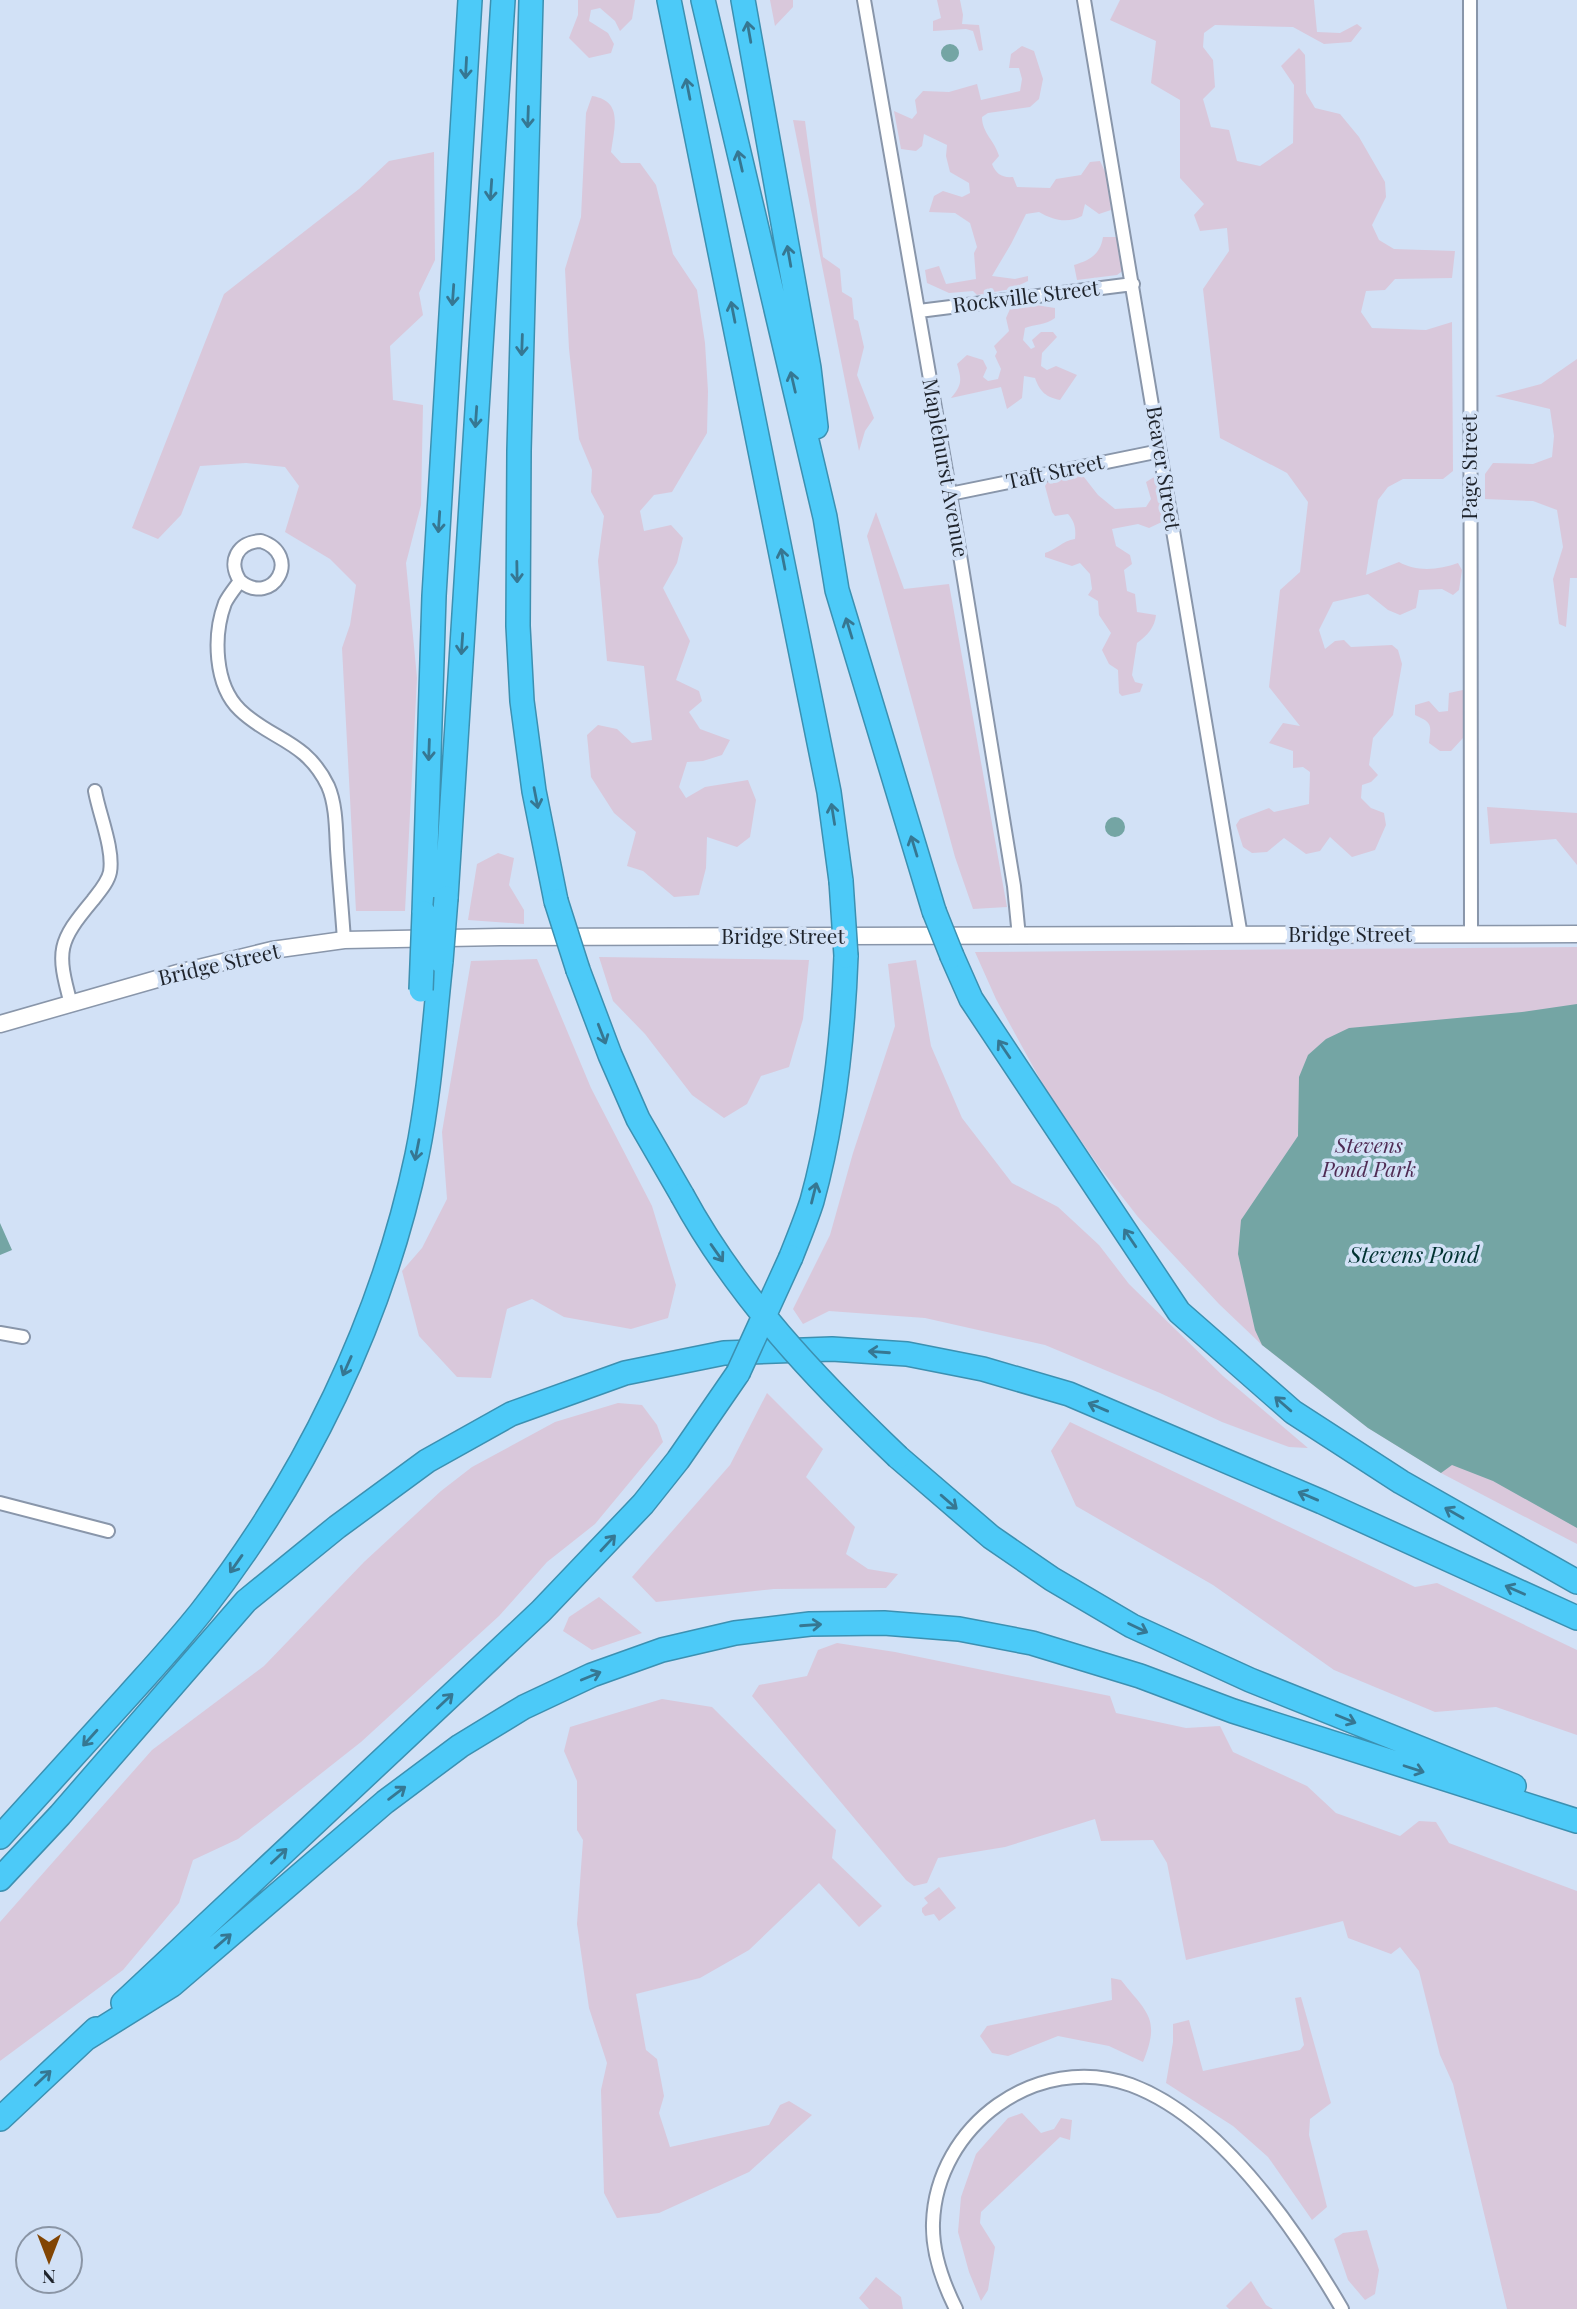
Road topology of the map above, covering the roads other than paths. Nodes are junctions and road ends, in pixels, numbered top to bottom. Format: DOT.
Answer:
graph roads {
  1 [pos="470,0"];
  2 [pos="503,0"];
  3 [pos="531,0"];
  4 [pos="669,0"];
  5 [pos="703,0"];
  6 [pos="743,0"];
  7 [pos="864,0"];
  8 [pos="1084,0"];
  9 [pos="1470,0"];
  10 [pos="1133,284"];
  11 [pos="919,311"];
  12 [pos="1160,451"];
  13 [pos="950,494"];
  14 [pos="825,517"];
  15 [pos="240,581"];
  16 [pos="96,791"];
  17 [pos="1471,934"];
  18 [pos="1577,934"];
  19 [pos="1241,936"];
  20 [pos="1019,937"];
  21 [pos="344,940"];
  22 [pos="71,1004"];
  23 [pos="0,1024"];
  24 [pos="425,1102"];
  25 [pos="0,1333"];
  26 [pos="23,1337"];
  27 [pos="0,1503"];
  28 [pos="108,1531"];
  29 [pos="1577,1583"];
  30 [pos="1577,1618"];
  31 [pos="1577,1811"];
  32 [pos="1577,1821"];
  33 [pos="0,1837"];
  34 [pos="0,1879"];
  35 [pos="87,2038"];
  36 [pos="0,2119"];
  37 [pos="956,2309"];
  38 [pos="1342,2309"];
  1 -- 24 [label="highway, one-way, bridge"];
  2 -- 24 [label="highway, one-way, bridge"];
  3 -- 31 [label="highway, one-way, bridge"];
  35 -- 4 [label="highway, one-way, bridge"];
  14 -- 5 [label="highway, one-way"];
  14 -- 6 [label="highway, one-way"];
  7 -- 11 [label="street, Maplehurst Avenue"];
  8 -- 10 [label="street, Beaver Street"];
  9 -- 17 [label="street, Page Street"];
  10 -- 11 [label="street, Rockville Street"];
  10 -- 12 [label="street, Beaver Street"];
  11 -- 13 [label="street, Maplehurst Avenue"];
  12 -- 13 [label="street, Taft Street"];
  12 -- 19 [label="street, Beaver Street"];
  13 -- 20 [label="street, Maplehurst Avenue"];
  29 -- 14 [label="highway, one-way, bridge"];
  15 -- 21 [label="street"];
  16 -- 22 [label="street"];
  17 -- 18 [label="street, Bridge Street"];
  17 -- 19 [label="street, Bridge Street"];
  19 -- 20 [label="street, Bridge Street"];
  20 -- 21 [label="street, Bridge Street"];
  21 -- 22 [label="street, Bridge Street"];
  22 -- 23 [label="street, Bridge Street"];
  24 -- 33 [label="highway, one-way"];
  25 -- 26 [label="street"];
  27 -- 28 [label="street"];
  30 -- 34 [label="highway, one-way"];
  35 -- 32 [label="highway, one-way"];
  36 -- 35 [label="highway, one-way"];
  37 -- 38 [label="street"];
}
